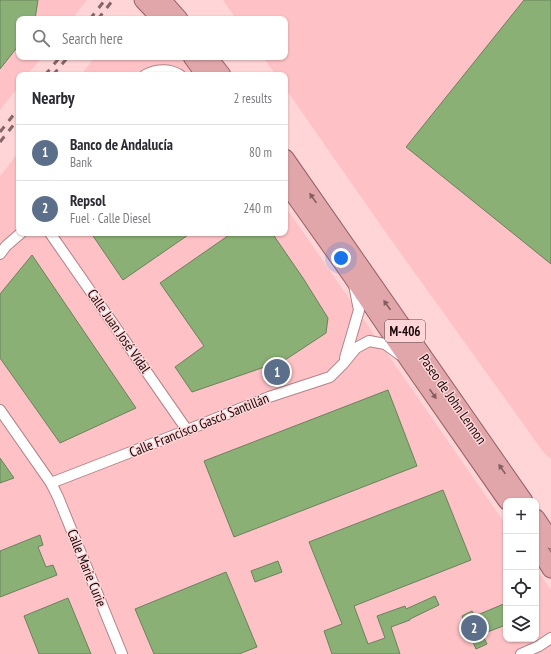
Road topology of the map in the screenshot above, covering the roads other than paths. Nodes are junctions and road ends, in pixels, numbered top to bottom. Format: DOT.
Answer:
graph roads {
  1 [pos="143,0"];
  2 [pos="162,0"];
  3 [pos="158,16"];
  4 [pos="176,16"];
  5 [pos="194,60"];
  6 [pos="210,60"];
  7 [pos="151,72"];
  8 [pos="175,72"];
  9 [pos="204,72"];
  10 [pos="220,72"];
  11 [pos="288,162"];
  12 [pos="288,186"];
  13 [pos="18,236"];
  14 [pos="52,236"];
  15 [pos="0,254"];
  16 [pos="352,275"];
  17 [pos="410,362"];
  18 [pos="343,364"];
  19 [pos="0,410"];
  20 [pos="187,430"];
  21 [pos="51,483"];
  22 [pos="505,498"];
  23 [pos="522,498"];
  24 [pos="539,522"];
  25 [pos="551,540"];
  26 [pos="539,550"];
  27 [pos="551,569"];
  28 [pos="551,638"];
  29 [pos="122,654"];
  30 [pos="522,654"];
  1 -- 3 [label="highway"];
  2 -- 4 [label="highway"];
  5 -- 9 [label="highway"];
  6 -- 10 [label="highway"];
  7 -- 8 [label="street"];
  23 -- 11 [label="highway, Paseo de John Lennon / M-406, one-way"];
  12 -- 16 [label="highway, Paseo de John Lennon / M-406"];
  13 -- 15 [label="street"];
  14 -- 20 [label="street, Calle Juan José Vidal"];
  16 -- 17 [label="highway, Paseo de John Lennon / M-406"];
  16 -- 18 [label="street"];
  17 -- 18 [label="street, Calle Francisco Gascó Santillán"];
  17 -- 22 [label="highway, Paseo de John Lennon / M-406, one-way"];
  18 -- 20 [label="street, Calle Francisco Gascó Santillán"];
  19 -- 21 [label="street, Calle Marie Curie"];
  20 -- 21 [label="street, Calle Francisco Gascó Santillán"];
  21 -- 29 [label="street, Calle Marie Curie"];
  24 -- 25 [label="highway"];
  26 -- 27 [label="highway"];
  28 -- 30 [label="street"];
}
